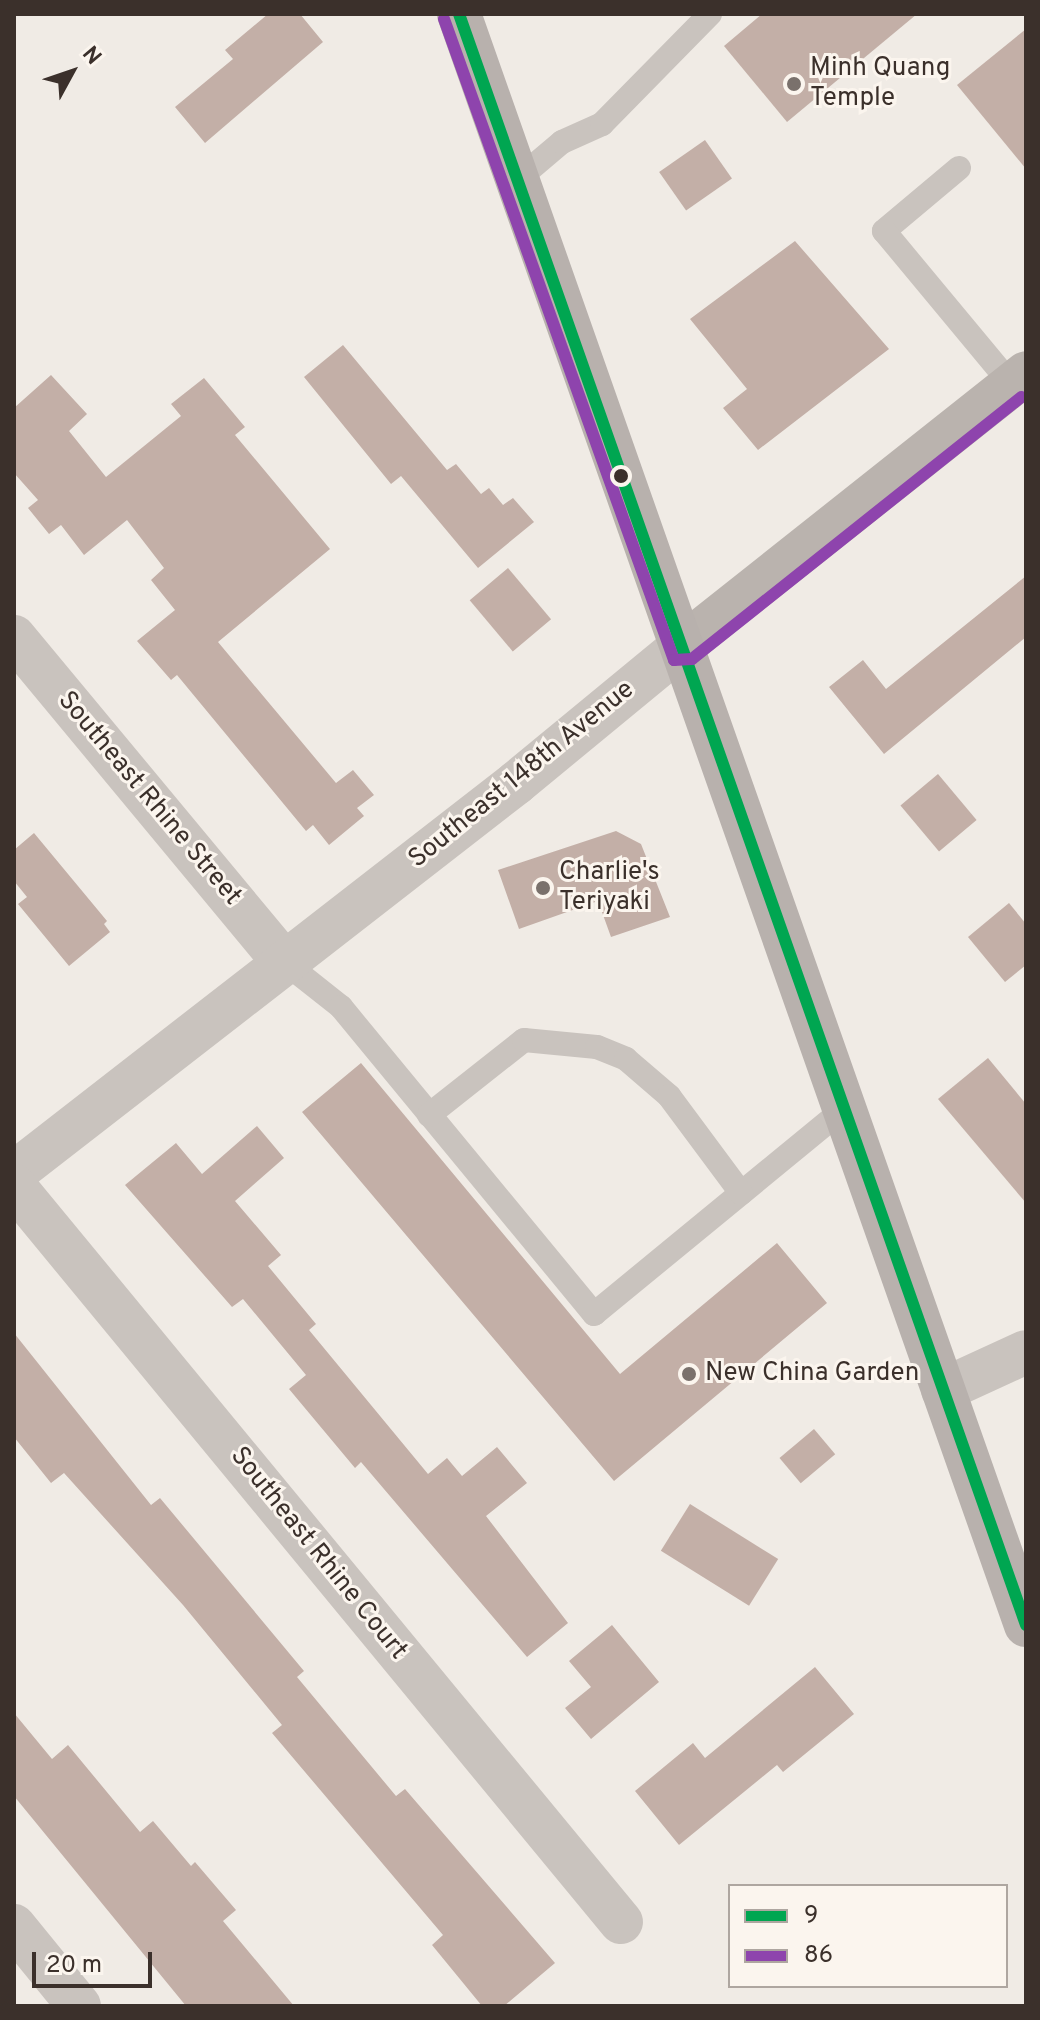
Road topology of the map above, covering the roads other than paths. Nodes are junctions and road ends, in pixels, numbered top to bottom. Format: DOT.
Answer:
graph roads {
  1 [pos="459,14"];
  2 [pos="710,14"];
  3 [pos="959,168"];
  4 [pos="517,180"];
  5 [pos="1018,378"];
  6 [pos="14,637"];
  7 [pos="682,646"];
  8 [pos="283,961"];
  9 [pos="844,1109"];
  10 [pos="429,1115"];
  11 [pos="14,1173"];
  12 [pos="14,1186"];
  13 [pos="741,1193"];
  14 [pos="1026,1352"];
  15 [pos="943,1390"];
  16 [pos="1026,1625"];
  17 [pos="621,1922"];
  18 [pos="14,1926"];
  19 [pos="79,2006"];
  1 -- 4 [label="main road"];
  2 -- 4 [label="lane"];
  3 -- 5 [label="lane"];
  4 -- 7 [label="main road"];
  5 -- 7 [label="main road, Southeast 148th Avenue"];
  6 -- 8 [label="street, Southeast Rhine Street"];
  7 -- 8 [label="street, Southeast 148th Avenue"];
  7 -- 9 [label="main road"];
  8 -- 10 [label="lane"];
  8 -- 11 [label="street, Southeast 148th Avenue"];
  9 -- 13 [label="lane"];
  9 -- 15 [label="main road"];
  10 -- 13 [label="lane"];
  10 -- 13 [label="lane"];
  12 -- 17 [label="street, Southeast Rhine Court"];
  14 -- 15 [label="street"];
  15 -- 16 [label="main road"];
  18 -- 19 [label="street"];
}
